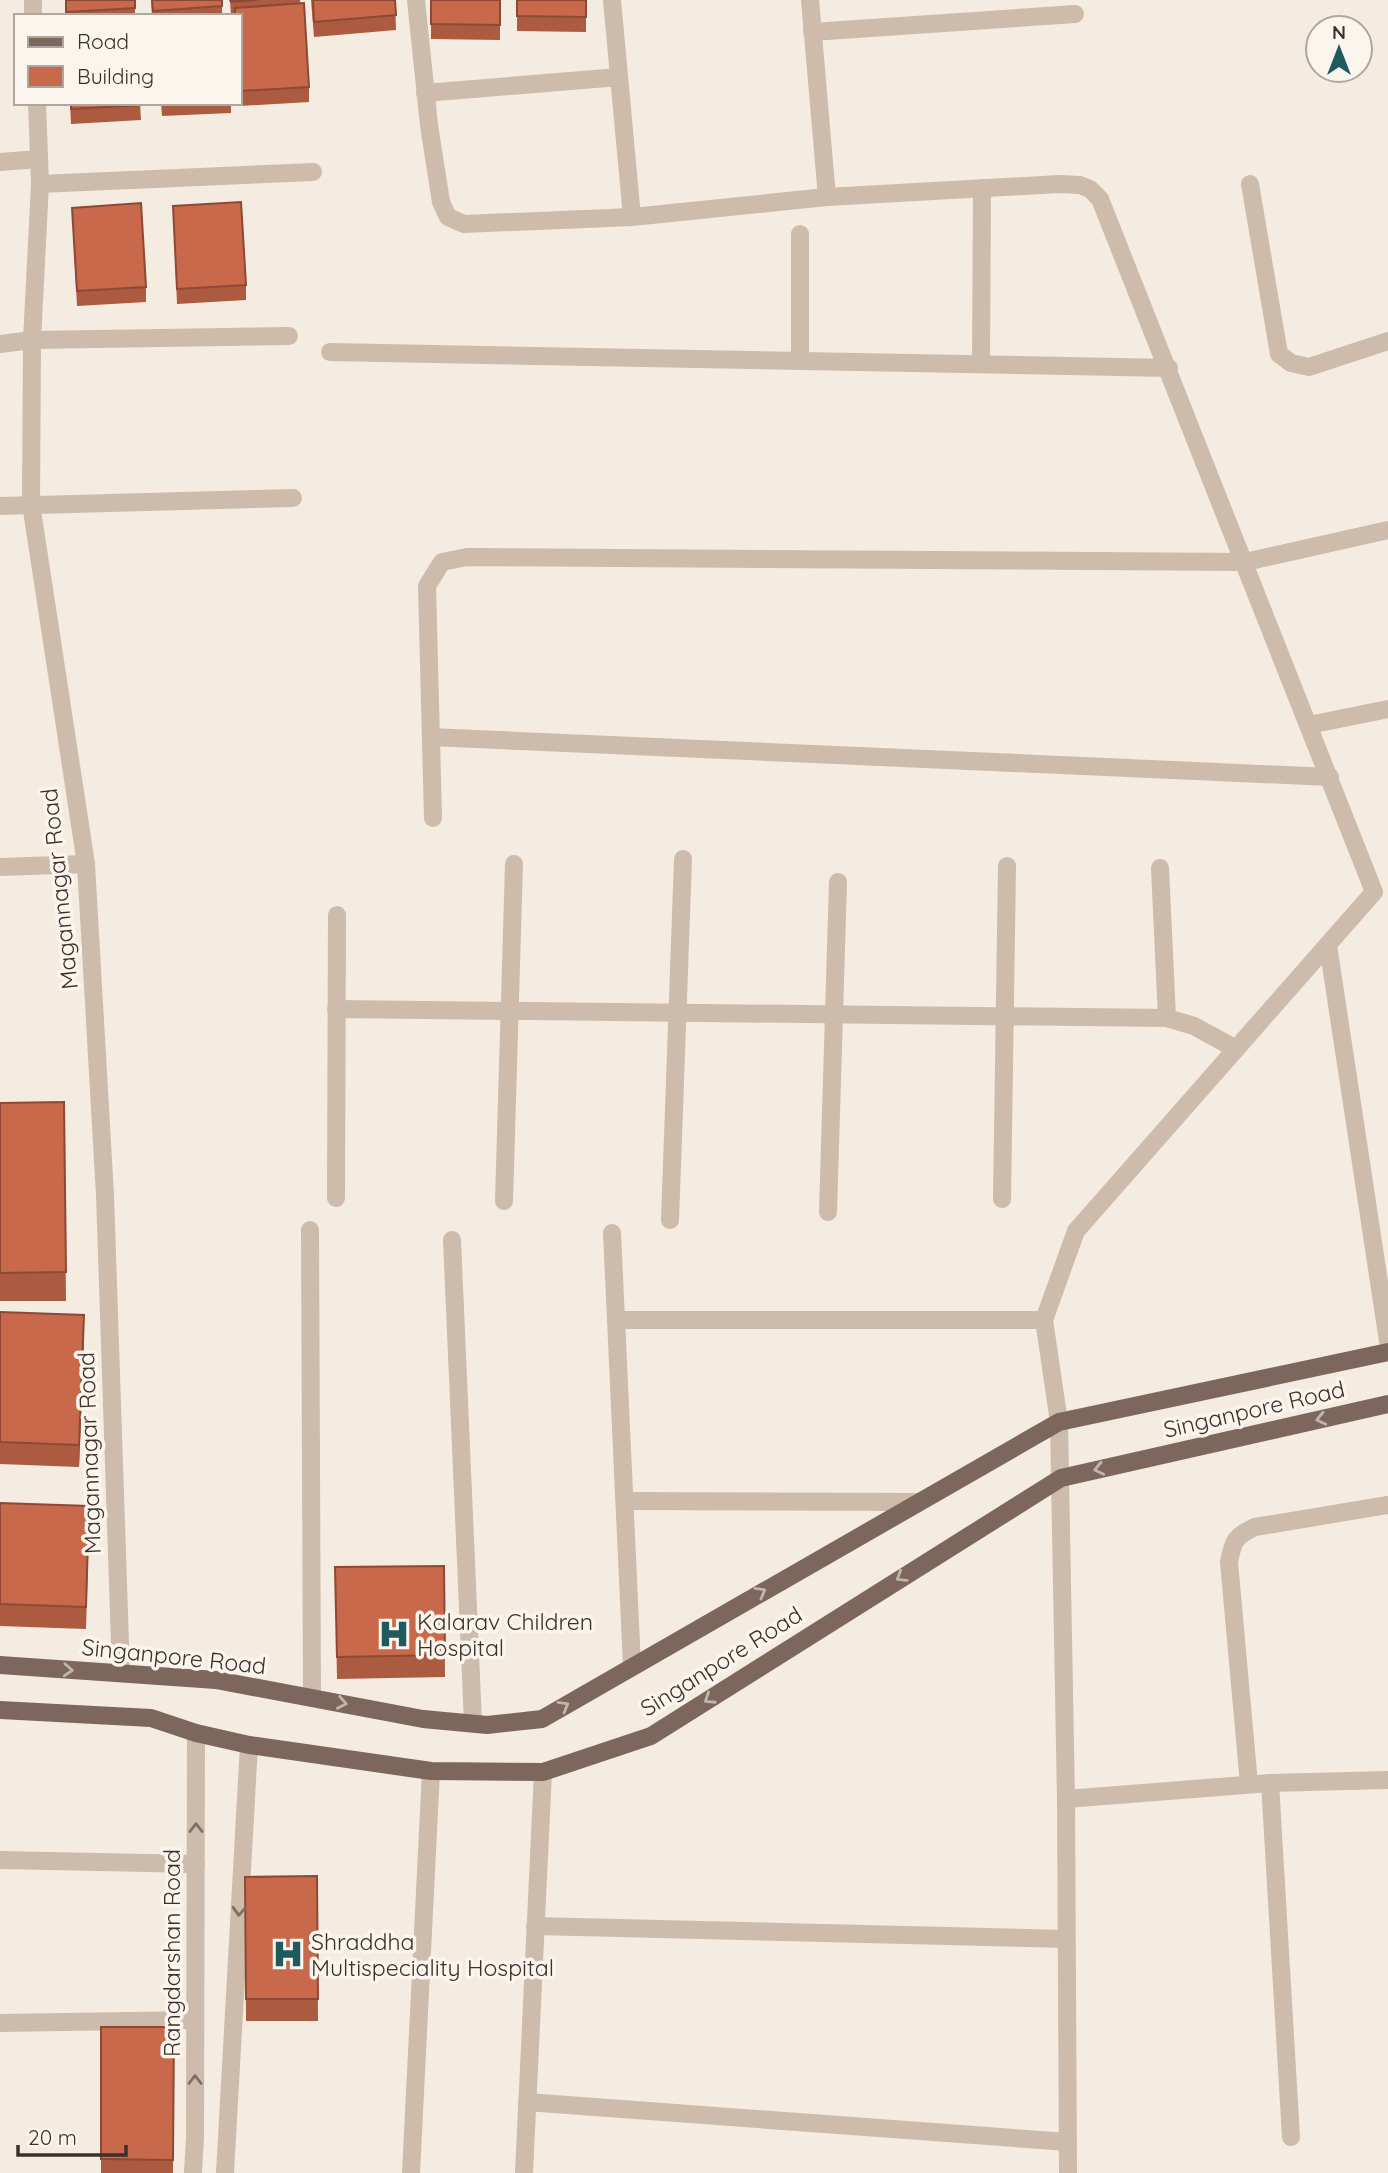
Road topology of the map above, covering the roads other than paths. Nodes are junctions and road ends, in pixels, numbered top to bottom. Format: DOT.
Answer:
graph roads {
  1 [pos="416,0"];
  2 [pos="612,0"];
  3 [pos="810,0"];
  4 [pos="1075,14"];
  5 [pos="812,32"];
  6 [pos="619,77"];
  7 [pos="425,93"];
  8 [pos="37,105"];
  9 [pos="39,159"];
  10 [pos="0,162"];
  11 [pos="313,172"];
  12 [pos="40,184"];
  13 [pos="1250,184"];
  14 [pos="982,188"];
  15 [pos="827,197"];
  16 [pos="632,217"];
  17 [pos="800,234"];
  18 [pos="289,336"];
  19 [pos="32,340"];
  20 [pos="1388,341"];
  21 [pos="0,345"];
  22 [pos="330,352"];
  23 [pos="800,361"];
  24 [pos="981,364"];
  25 [pos="1169,368"];
  26 [pos="293,498"];
  27 [pos="31,504"];
  28 [pos="0,506"];
  29 [pos="1388,530"];
  30 [pos="1245,562"];
  31 [pos="1388,709"];
  32 [pos="1309,725"];
  33 [pos="430,737"];
  34 [pos="1330,777"];
  35 [pos="433,818"];
  36 [pos="683,859"];
  37 [pos="86,864"];
  38 [pos="514,864"];
  39 [pos="1007,866"];
  40 [pos="0,867"];
  41 [pos="1160,868"];
  42 [pos="838,882"];
  43 [pos="1381,890"];
  44 [pos="337,915"];
  45 [pos="1328,945"];
  46 [pos="336,1009"];
  47 [pos="510,1011"];
  48 [pos="677,1013"];
  49 [pos="834,1014"];
  50 [pos="1005,1016"];
  51 [pos="1167,1018"];
  52 [pos="1236,1049"];
  53 [pos="336,1198"];
  54 [pos="1002,1199"];
  55 [pos="504,1201"];
  56 [pos="828,1212"];
  57 [pos="670,1220"];
  58 [pos="310,1230"];
  59 [pos="612,1233"];
  60 [pos="452,1240"];
  61 [pos="616,1320"];
  62 [pos="1044,1320"];
  63 [pos="1388,1341"];
  64 [pos="1388,1352"];
  65 [pos="1388,1404"];
  66 [pos="1059,1422"];
  67 [pos="1060,1478"];
  68 [pos="625,1501"];
  69 [pos="919,1502"];
  70 [pos="1388,1505"];
  71 [pos="0,1665"];
  72 [pos="632,1666"];
  73 [pos="121,1673"];
  74 [pos="312,1697"];
  75 [pos="0,1710"];
  76 [pos="473,1723"];
  77 [pos="196,1732"];
  78 [pos="249,1745"];
  79 [pos="430,1771"];
  80 [pos="543,1772"];
  81 [pos="1388,1780"];
  82 [pos="1270,1783"];
  83 [pos="1249,1784"];
  84 [pos="1066,1799"];
  85 [pos="0,1860"];
  86 [pos="196,1864"];
  87 [pos="535,1926"];
  88 [pos="1066,1939"];
  89 [pos="195,2020"];
  90 [pos="0,2023"];
  91 [pos="527,2102"];
  92 [pos="1290,2137"];
  93 [pos="1068,2142"];
  94 [pos="193,2173"];
  95 [pos="225,2173"];
  96 [pos="411,2173"];
  97 [pos="524,2173"];
  98 [pos="1068,2173"];
  1 -- 7 [label="street"];
  2 -- 6 [label="street"];
  3 -- 5 [label="street"];
  4 -- 5 [label="street"];
  5 -- 15 [label="street"];
  6 -- 7 [label="street"];
  6 -- 16 [label="street"];
  7 -- 16 [label="street"];
  8 -- 9 [label="street, Magannagar Road"];
  9 -- 10 [label="street"];
  9 -- 12 [label="street, Magannagar Road"];
  11 -- 12 [label="street"];
  12 -- 19 [label="street, Magannagar Road"];
  13 -- 20 [label="street"];
  14 -- 15 [label="street"];
  14 -- 24 [label="street"];
  14 -- 25 [label="street"];
  15 -- 16 [label="street"];
  17 -- 23 [label="street"];
  18 -- 19 [label="street"];
  19 -- 21 [label="street"];
  19 -- 27 [label="street, Magannagar Road"];
  22 -- 23 [label="street"];
  23 -- 24 [label="street"];
  24 -- 25 [label="street"];
  25 -- 30 [label="street"];
  26 -- 27 [label="street"];
  27 -- 28 [label="street"];
  27 -- 37 [label="street, Magannagar Road"];
  29 -- 30 [label="street"];
  30 -- 32 [label="street"];
  30 -- 33 [label="street"];
  31 -- 32 [label="street"];
  32 -- 34 [label="street"];
  33 -- 34 [label="street"];
  33 -- 35 [label="street"];
  34 -- 43 [label="street"];
  36 -- 48 [label="street"];
  37 -- 40 [label="street"];
  37 -- 73 [label="street, Magannagar Road"];
  38 -- 47 [label="street"];
  39 -- 50 [label="street"];
  41 -- 51 [label="street"];
  42 -- 49 [label="street"];
  43 -- 45 [label="street"];
  44 -- 46 [label="street"];
  45 -- 52 [label="street"];
  45 -- 63 [label="street"];
  46 -- 47 [label="street"];
  46 -- 53 [label="street"];
  47 -- 48 [label="street"];
  47 -- 55 [label="street"];
  48 -- 49 [label="street"];
  48 -- 57 [label="street"];
  49 -- 50 [label="street"];
  49 -- 56 [label="street"];
  50 -- 51 [label="street"];
  50 -- 54 [label="street"];
  51 -- 52 [label="street"];
  52 -- 62 [label="street"];
  58 -- 74 [label="street"];
  59 -- 61 [label="street"];
  60 -- 76 [label="street"];
  61 -- 62 [label="street"];
  61 -- 68 [label="street"];
  62 -- 66 [label="street"];
  64 -- 66 [label="main road, Singanpore Road"];
  65 -- 67 [label="main road, Singanpore Road, one-way"];
  66 -- 67 [label="street"];
  66 -- 69 [label="main road, Singanpore Road"];
  67 -- 80 [label="main road, Singanpore Road, one-way"];
  67 -- 84 [label="street"];
  68 -- 69 [label="street"];
  68 -- 72 [label="street"];
  72 -- 69 [label="main road, Singanpore Road, one-way"];
  70 -- 83 [label="street"];
  71 -- 73 [label="main road, Singanpore Road, one-way"];
  76 -- 72 [label="main road, Singanpore Road, one-way"];
  73 -- 74 [label="main road, Singanpore Road"];
  74 -- 76 [label="main road, Singanpore Road, one-way"];
  75 -- 77 [label="main road, Singanpore Road"];
  77 -- 78 [label="main road, Singanpore Road"];
  86 -- 77 [label="street, Rangdarshan Road, one-way"];
  78 -- 79 [label="main road, Singanpore Road"];
  78 -- 95 [label="street, one-way"];
  79 -- 80 [label="main road, Singanpore Road"];
  79 -- 96 [label="street"];
  80 -- 87 [label="street"];
  81 -- 82 [label="street"];
  82 -- 83 [label="street"];
  82 -- 92 [label="street"];
  83 -- 84 [label="street"];
  84 -- 88 [label="street"];
  85 -- 86 [label="street"];
  86 -- 89 [label="street, Rangdarshan Road"];
  87 -- 88 [label="street"];
  87 -- 91 [label="street"];
  88 -- 93 [label="street"];
  89 -- 90 [label="street"];
  94 -- 89 [label="street, Rangdarshan Road, one-way"];
  91 -- 93 [label="street"];
  91 -- 97 [label="street"];
  93 -- 98 [label="street"];
}
